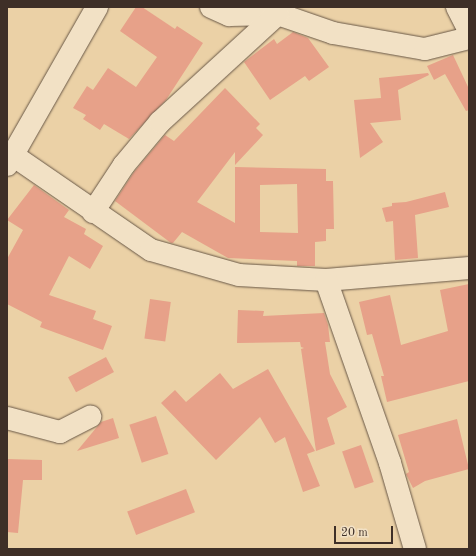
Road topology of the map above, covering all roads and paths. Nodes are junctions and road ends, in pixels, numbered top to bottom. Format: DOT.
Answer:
graph roads {
  1 [pos="96,7"];
  2 [pos="211,7"];
  3 [pos="457,7"];
  4 [pos="278,14"];
  5 [pos="469,31"];
  6 [pos="469,38"];
  7 [pos="10,160"];
  8 [pos="93,212"];
  9 [pos="469,268"];
  10 [pos="326,280"];
  11 [pos="90,417"];
  12 [pos="7,418"];
  13 [pos="415,549"];
  1 -- 7 [label="street"];
  2 -- 4 [label="street"];
  3 -- 5 [label="street"];
  4 -- 6 [label="street"];
  4 -- 8 [label="street"];
  7 -- 8 [label="street"];
  8 -- 10 [label="street"];
  9 -- 10 [label="street"];
  10 -- 13 [label="street"];
  11 -- 12 [label="street"];
}
